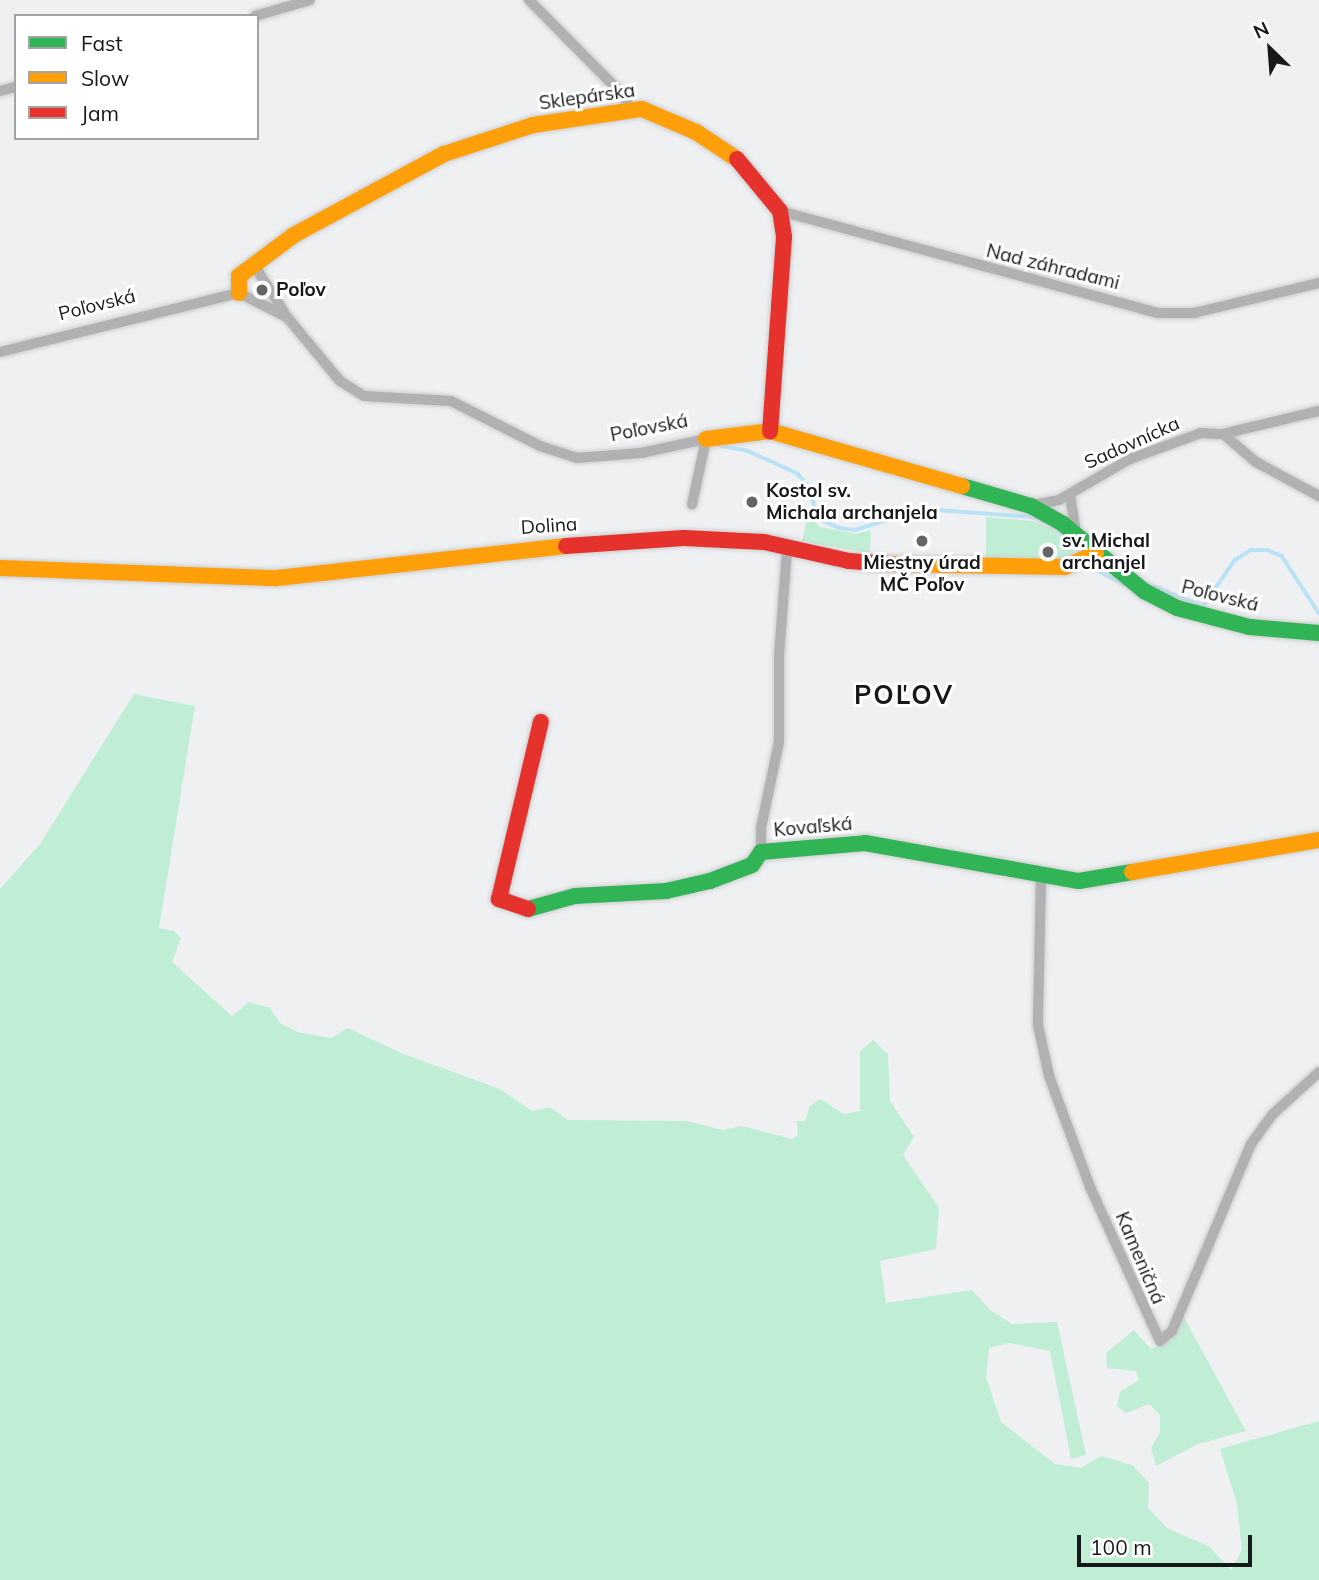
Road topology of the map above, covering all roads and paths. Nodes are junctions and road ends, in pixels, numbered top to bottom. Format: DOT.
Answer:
graph roads {
  1 [pos="310,0"];
  2 [pos="529,0"];
  3 [pos="259,15"];
  4 [pos="630,108"];
  5 [pos="780,211"];
  6 [pos="254,265"];
  7 [pos="1319,283"];
  8 [pos="240,293"];
  9 [pos="287,317"];
  10 [pos="0,352"];
  11 [pos="1319,411"];
  12 [pos="770,431"];
  13 [pos="1223,433"];
  14 [pos="706,439"];
  15 [pos="1070,495"];
  16 [pos="1319,496"];
  17 [pos="692,505"];
  18 [pos="1031,506"];
  19 [pos="1076,534"];
  20 [pos="787,549"];
  21 [pos="1096,553"];
  22 [pos="0,568"];
  23 [pos="1319,633"];
  24 [pos="541,722"];
  25 [pos="1319,840"];
  26 [pos="761,852"];
  27 [pos="1041,876"];
  28 [pos="1319,1072"];
  1 -- 3 [label="street"];
  2 -- 4 [label="street"];
  4 -- 5 [label="street, Sklepárska"];
  4 -- 6 [label="street, Sklepárska"];
  5 -- 7 [label="street, Nad záhradami"];
  5 -- 12 [label="street"];
  6 -- 8 [label="street, Sklepárska"];
  6 -- 9 [label="street"];
  8 -- 9 [label="street, Poľovská"];
  8 -- 10 [label="street, Poľovská"];
  9 -- 14 [label="street, Poľovská"];
  11 -- 13 [label="street, Sadovnícka"];
  12 -- 14 [label="street, Poľovská"];
  12 -- 18 [label="street, Poľovská"];
  13 -- 15 [label="street, Sadovnícka"];
  13 -- 16 [label="street"];
  14 -- 17 [label="street"];
  15 -- 18 [label="street, Sadovnícka"];
  15 -- 19 [label="street"];
  18 -- 19 [label="street, Poľovská"];
  19 -- 21 [label="street, Poľovská"];
  20 -- 21 [label="street, Dolina"];
  20 -- 22 [label="street, Dolina"];
  20 -- 26 [label="street"];
  21 -- 23 [label="street, Poľovská"];
  24 -- 26 [label="street, Kovaľská"];
  25 -- 27 [label="street, Kovaľská"];
  26 -- 27 [label="street, Kovaľská"];
  27 -- 28 [label="street, Kameničná"];
}
